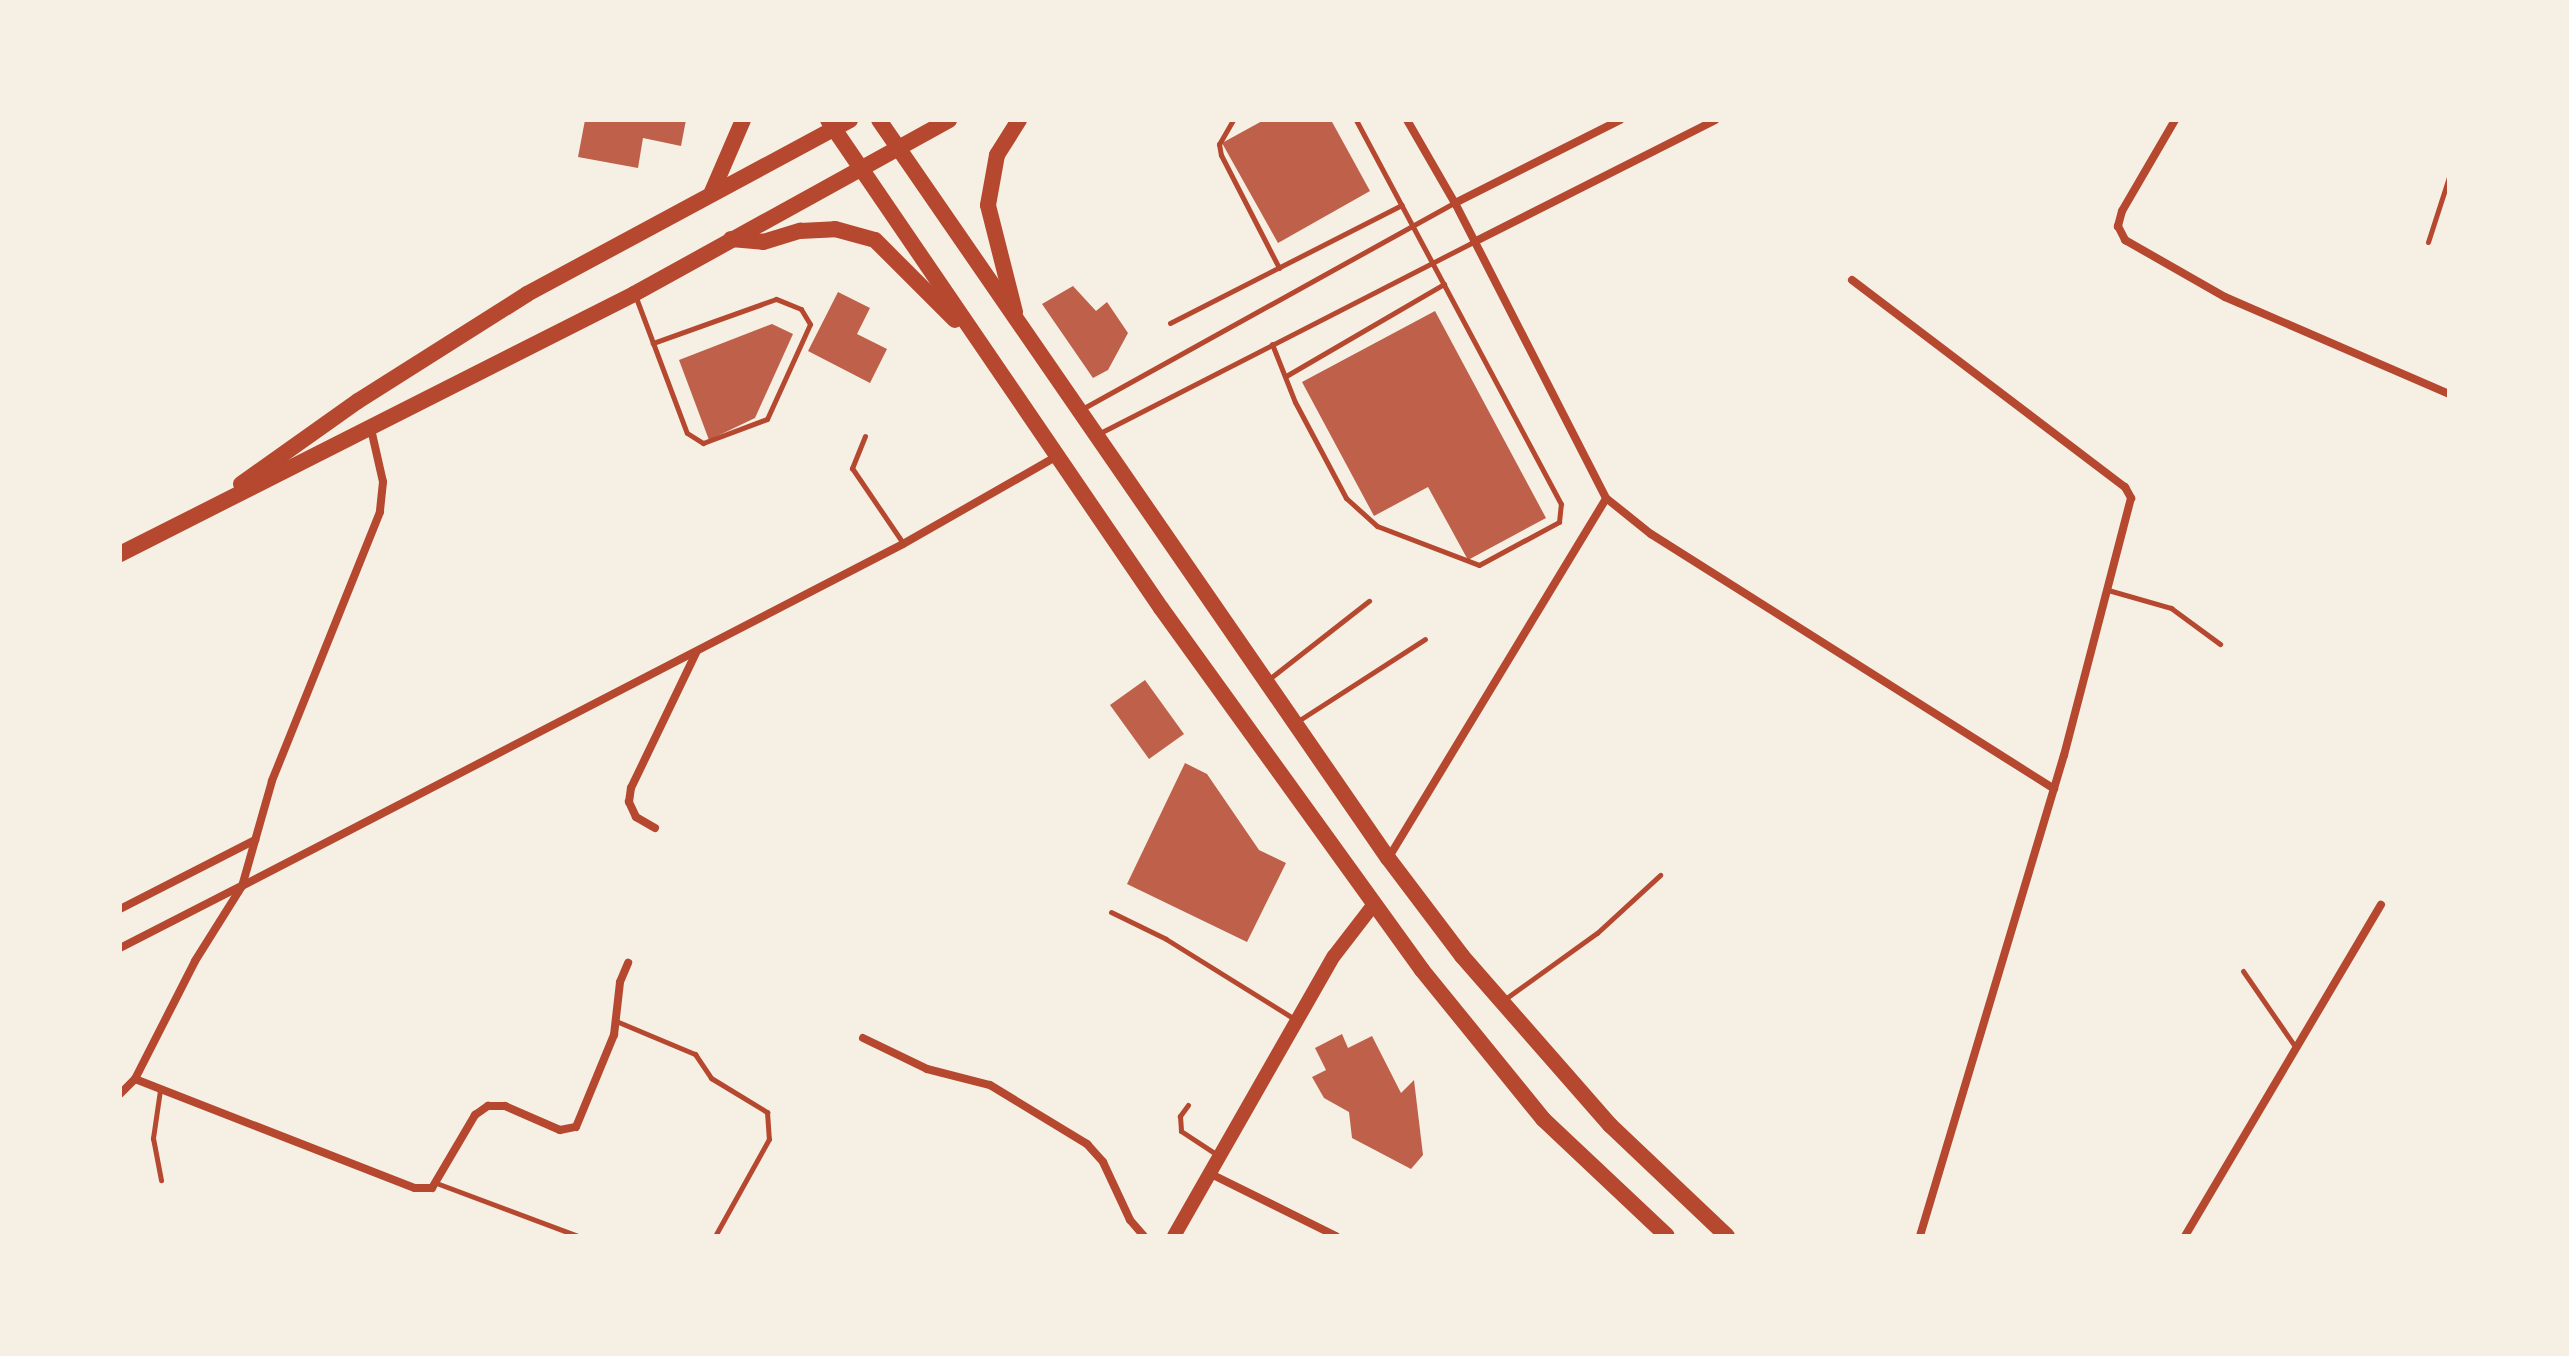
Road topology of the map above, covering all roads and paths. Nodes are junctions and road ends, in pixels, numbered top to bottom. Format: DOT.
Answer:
graph roads {
  1 [pos="743,120"];
  2 [pos="850,120"];
  3 [pos="879,120"];
  4 [pos="949,120"];
  5 [pos="1019,120"];
  6 [pos="1233,120"];
  7 [pos="1356,120"];
  8 [pos="1407,120"];
  9 [pos="1620,120"];
  10 [pos="1715,120"];
  11 [pos="2175,120"];
  12 [pos="831,124"];
  13 [pos="898,148"];
  14 [pos="861,169"];
  15 [pos="2449,177"];
  16 [pos="712,192"];
  17 [pos="1455,203"];
  18 [pos="1402,205"];
  19 [pos="1415,229"];
  20 [pos="731,239"];
  21 [pos="1474,242"];
  22 [pos="2428,242"];
  23 [pos="1432,261"];
  24 [pos="1279,268"];
  25 [pos="1852,280"];
  26 [pos="1444,284"];
  27 [pos="634,294"];
  28 [pos="1016,319"];
  29 [pos="1170,323"];
  30 [pos="974,337"];
  31 [pos="653,343"];
  32 [pos="1272,344"];
  33 [pos="1286,376"];
  34 [pos="2449,394"];
  35 [pos="1080,410"];
  36 [pos="371,429"];
  37 [pos="1097,435"];
  38 [pos="865,436"];
  39 [pos="1057,456"];
  40 [pos="1606,498"];
  41 [pos="201,512"];
  42 [pos="903,544"];
  43 [pos="120,554"];
  44 [pos="2108,590"];
  45 [pos="1369,601"];
  46 [pos="1425,639"];
  47 [pos="2220,644"];
  48 [pos="696,652"];
  49 [pos="1266,682"];
  50 [pos="1295,724"];
  51 [pos="2054,789"];
  52 [pos="655,828"];
  53 [pos="255,840"];
  54 [pos="1388,858"];
  55 [pos="1660,875"];
  56 [pos="242,886"];
  57 [pos="1374,904"];
  58 [pos="2381,905"];
  59 [pos="120,909"];
  60 [pos="1111,912"];
  61 [pos="120,948"];
  62 [pos="628,963"];
  63 [pos="2243,971"];
  64 [pos="1500,1002"];
  65 [pos="1297,1020"];
  66 [pos="616,1021"];
  67 [pos="863,1038"];
  68 [pos="2294,1045"];
  69 [pos="135,1079"];
  70 [pos="160,1090"];
  71 [pos="120,1094"];
  72 [pos="1188,1105"];
  73 [pos="1221,1157"];
  74 [pos="1211,1174"];
  75 [pos="161,1180"];
  76 [pos="439,1184"];
  77 [pos="578,1236"];
  78 [pos="715,1236"];
  79 [pos="1144,1236"];
  80 [pos="1174,1236"];
  81 [pos="1336,1236"];
  82 [pos="1667,1236"];
  83 [pos="1727,1236"];
  84 [pos="1920,1236"];
  85 [pos="2185,1236"];
  1 -- 16 [label="main road"];
  2 -- 12 [label="main road"];
  3 -- 13 [label="main road"];
  4 -- 13 [label="main road"];
  5 -- 28 [label="main road"];
  6 -- 24 [label="lane"];
  7 -- 18 [label="lane"];
  8 -- 17 [label="street"];
  9 -- 17 [label="street"];
  10 -- 21 [label="street"];
  11 -- 34 [label="street"];
  12 -- 14 [label="main road"];
  12 -- 16 [label="main road"];
  13 -- 14 [label="main road"];
  13 -- 28 [label="main road"];
  14 -- 20 [label="main road"];
  14 -- 30 [label="main road"];
  15 -- 22 [label="lane"];
  16 -- 41 [label="main road"];
  17 -- 19 [label="lane"];
  17 -- 21 [label="street"];
  18 -- 19 [label="lane"];
  18 -- 24 [label="lane"];
  19 -- 23 [label="lane"];
  19 -- 35 [label="lane"];
  20 -- 27 [label="main road"];
  20 -- 30 [label="main road"];
  21 -- 23 [label="lane"];
  21 -- 40 [label="street"];
  23 -- 26 [label="lane"];
  23 -- 32 [label="lane"];
  24 -- 29 [label="lane"];
  25 -- 44 [label="street"];
  26 -- 33 [label="lane"];
  26 -- 33 [label="lane"];
  27 -- 31 [label="lane"];
  27 -- 36 [label="main road"];
  28 -- 35 [label="main road"];
  30 -- 39 [label="main road"];
  31 -- 31 [label="lane"];
  32 -- 33 [label="lane"];
  32 -- 37 [label="lane"];
  35 -- 37 [label="main road"];
  36 -- 41 [label="main road"];
  36 -- 53 [label="street"];
  37 -- 49 [label="main road"];
  38 -- 42 [label="lane"];
  39 -- 42 [label="street"];
  39 -- 57 [label="main road"];
  40 -- 51 [label="street"];
  40 -- 54 [label="street"];
  41 -- 43 [label="main road"];
  42 -- 48 [label="street"];
  44 -- 47 [label="lane"];
  44 -- 51 [label="street"];
  45 -- 49 [label="lane"];
  46 -- 50 [label="lane"];
  48 -- 52 [label="street"];
  48 -- 56 [label="street"];
  49 -- 50 [label="main road"];
  50 -- 54 [label="main road"];
  51 -- 84 [label="street"];
  53 -- 56 [label="street"];
  53 -- 59 [label="street"];
  54 -- 64 [label="main road"];
  55 -- 64 [label="lane"];
  56 -- 61 [label="street"];
  56 -- 69 [label="street"];
  57 -- 65 [label="main road"];
  57 -- 82 [label="main road"];
  58 -- 68 [label="street"];
  60 -- 65 [label="lane"];
  62 -- 66 [label="street"];
  63 -- 68 [label="lane"];
  64 -- 83 [label="main road"];
  65 -- 73 [label="main road"];
  66 -- 76 [label="street"];
  66 -- 78 [label="lane"];
  67 -- 79 [label="street"];
  68 -- 85 [label="street"];
  69 -- 70 [label="street"];
  69 -- 71 [label="street"];
  70 -- 75 [label="lane"];
  70 -- 76 [label="street"];
  72 -- 73 [label="lane"];
  73 -- 74 [label="main road"];
  74 -- 80 [label="main road"];
  74 -- 81 [label="street"];
  76 -- 77 [label="lane"];
}
